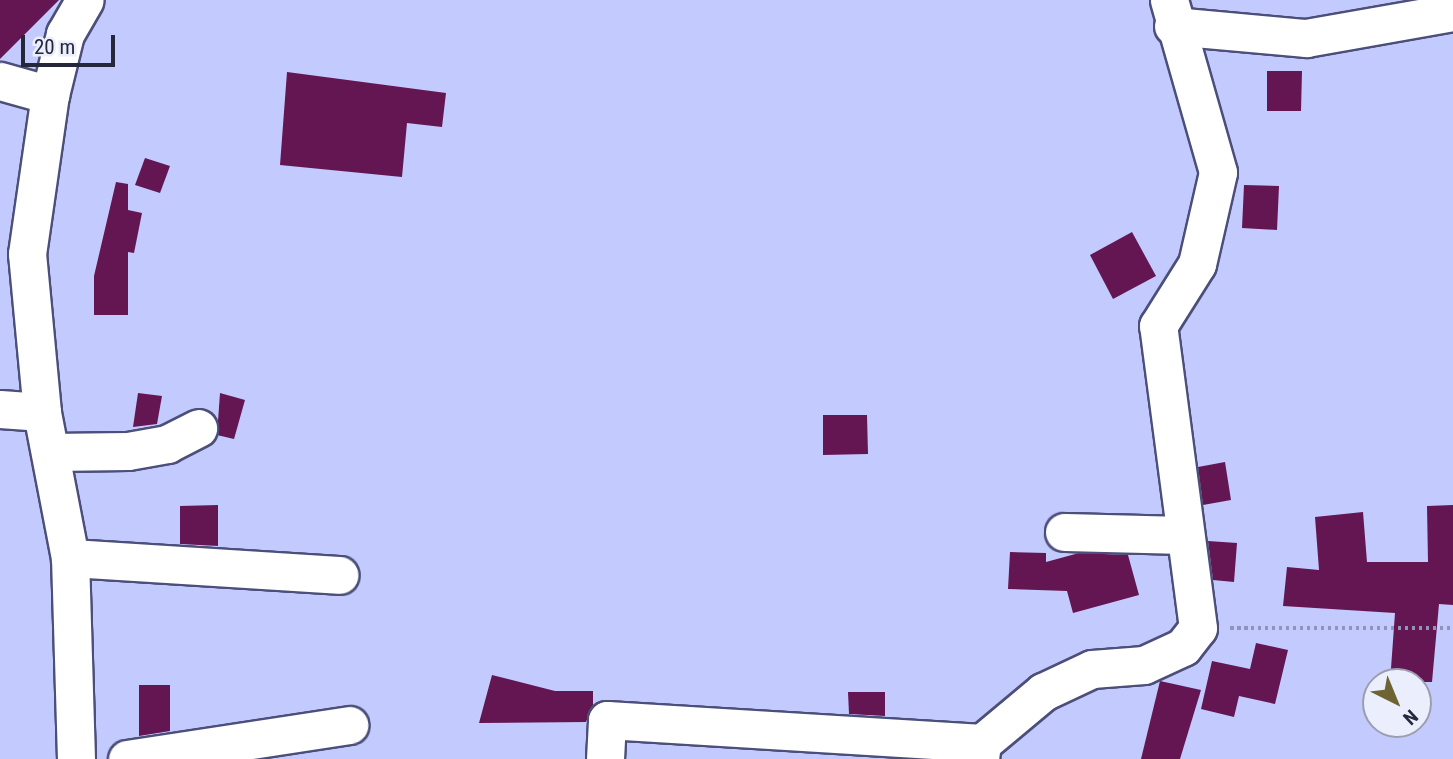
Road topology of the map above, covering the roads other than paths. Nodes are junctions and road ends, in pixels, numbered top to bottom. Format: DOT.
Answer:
graph roads {
  1 [pos="85,0"];
  2 [pos="1453,12"];
  3 [pos="1171,13"];
  4 [pos="0,81"];
  5 [pos="50,95"];
  6 [pos="0,409"];
  7 [pos="42,412"];
  8 [pos="198,428"];
  9 [pos="50,452"];
  10 [pos="1064,532"];
  11 [pos="1185,536"];
  12 [pos="70,558"];
  13 [pos="339,575"];
  14 [pos="349,725"];
  15 [pos="981,751"];
  16 [pos="76,759"];
  17 [pos="127,759"];
  18 [pos="605,759"];
  1 -- 5 [label="street"];
  2 -- 3 [label="street"];
  3 -- 11 [label="street"];
  4 -- 5 [label="street"];
  5 -- 7 [label="street"];
  6 -- 7 [label="street"];
  7 -- 9 [label="street"];
  8 -- 9 [label="street"];
  9 -- 12 [label="street"];
  10 -- 11 [label="street"];
  11 -- 15 [label="street"];
  12 -- 13 [label="street"];
  12 -- 16 [label="street"];
  14 -- 17 [label="street"];
  15 -- 18 [label="street"];
}
